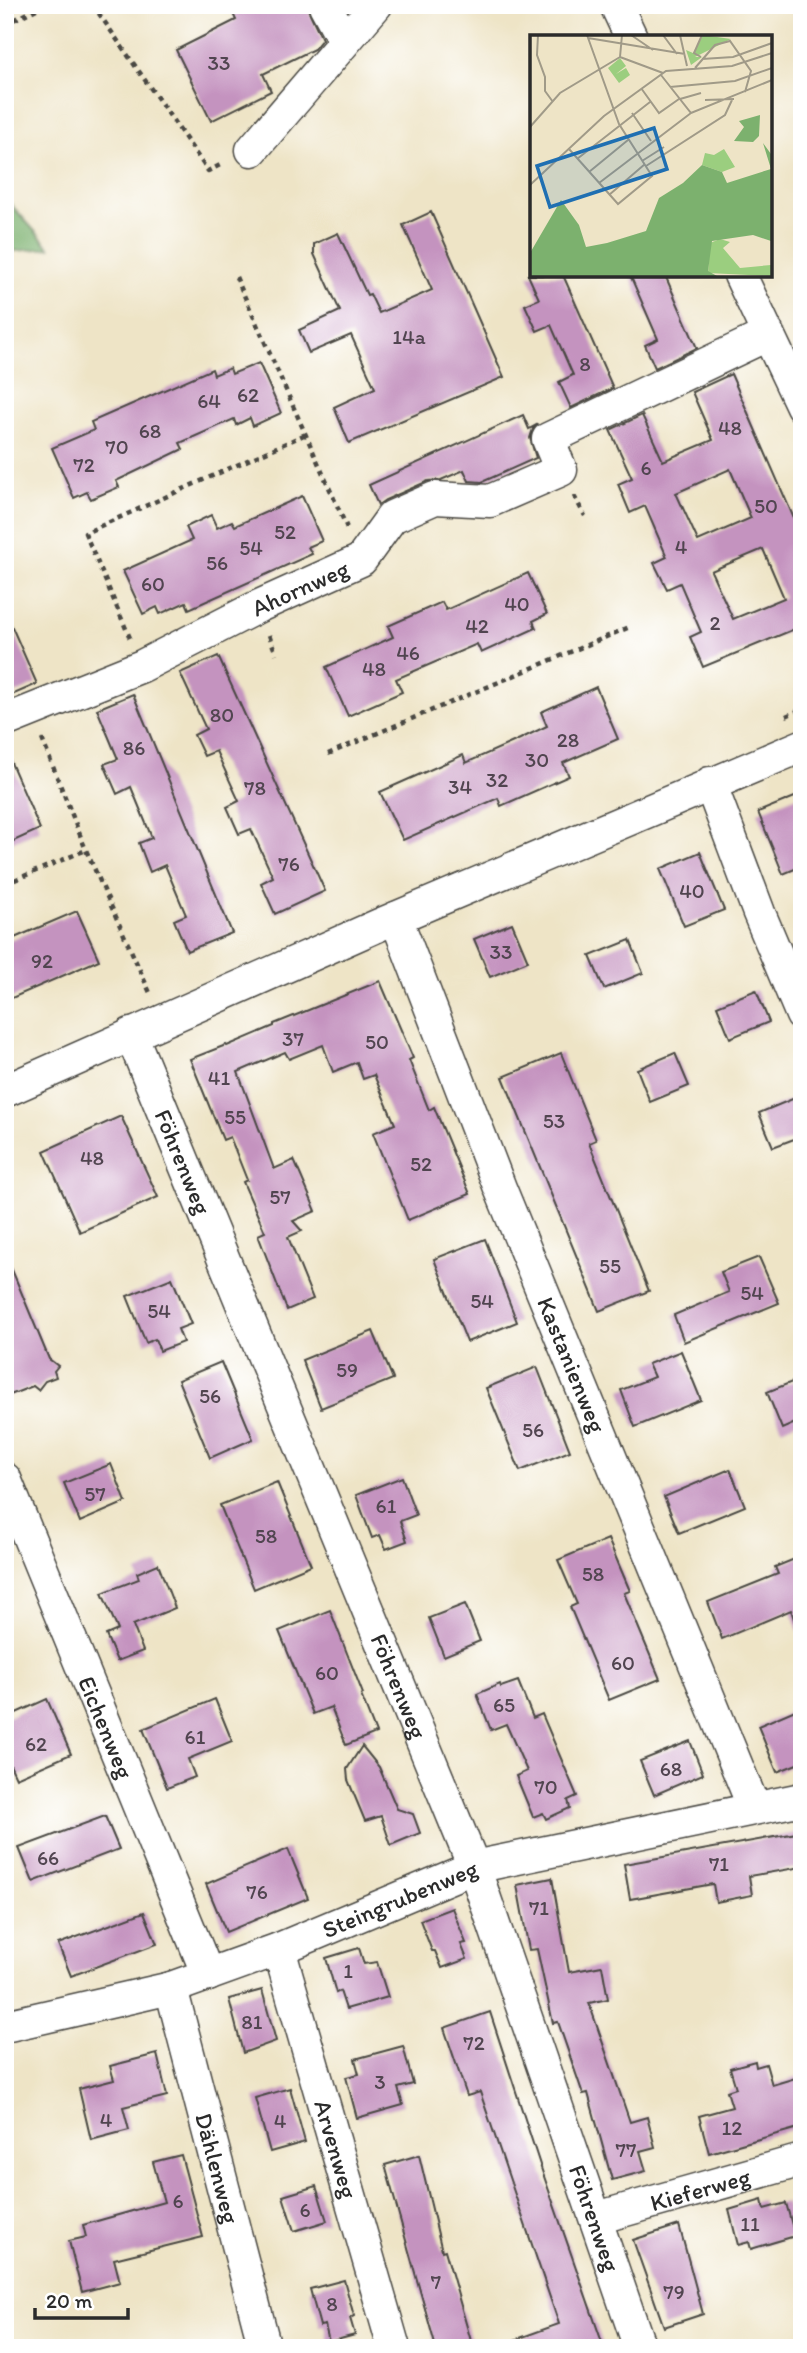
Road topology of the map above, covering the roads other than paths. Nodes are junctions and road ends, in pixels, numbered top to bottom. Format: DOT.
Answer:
graph roads {
  1 [pos="325,5"];
  2 [pos="376,5"];
  3 [pos="616,5"];
  4 [pos="630,35"];
  5 [pos="344,40"];
  6 [pos="252,150"];
  7 [pos="740,276"];
  8 [pos="767,335"];
  9 [pos="802,406"];
  10 [pos="18,717"];
  11 [pos="802,746"];
  12 [pos="710,783"];
  13 [pos="396,918"];
  14 [pos="802,1015"];
  15 [pos="131,1034"];
  16 [pos="5,1091"];
  17 [pos="5,1479"];
  18 [pos="802,1799"];
  19 [pos="754,1808"];
  20 [pos="474,1867"];
  21 [pos="279,1950"];
  22 [pos="208,1975"];
  23 [pos="171,1988"];
  24 [pos="5,2026"];
  25 [pos="802,2160"];
  26 [pos="597,2218"];
  27 [pos="265,2348"];
  28 [pos="394,2348"];
  29 [pos="640,2348"];
  1 -- 5 [label="street"];
  2 -- 5 [label="street"];
  3 -- 4 [label="street"];
  5 -- 6 [label="street"];
  7 -- 8 [label="street"];
  8 -- 9 [label="street"];
  8 -- 10 [label="street, Ahornweg"];
  11 -- 12 [label="street"];
  12 -- 13 [label="street"];
  12 -- 14 [label="street"];
  13 -- 15 [label="street"];
  13 -- 19 [label="street, Kastanienweg"];
  15 -- 16 [label="street"];
  15 -- 20 [label="street, Föhrenweg"];
  17 -- 22 [label="street, Eichenweg"];
  18 -- 19 [label="street, Steingrubenweg"];
  19 -- 20 [label="street, Steingrubenweg"];
  20 -- 21 [label="street, Steingrubenweg"];
  20 -- 26 [label="street, Föhrenweg"];
  21 -- 22 [label="street, Steingrubenweg"];
  21 -- 28 [label="street, Arvenweg"];
  22 -- 23 [label="street, Steingrubenweg"];
  23 -- 24 [label="street, Steingrubenweg"];
  23 -- 27 [label="street, Dählenweg"];
  25 -- 26 [label="street, Kieferweg"];
  26 -- 29 [label="street, Föhrenweg"];
}
